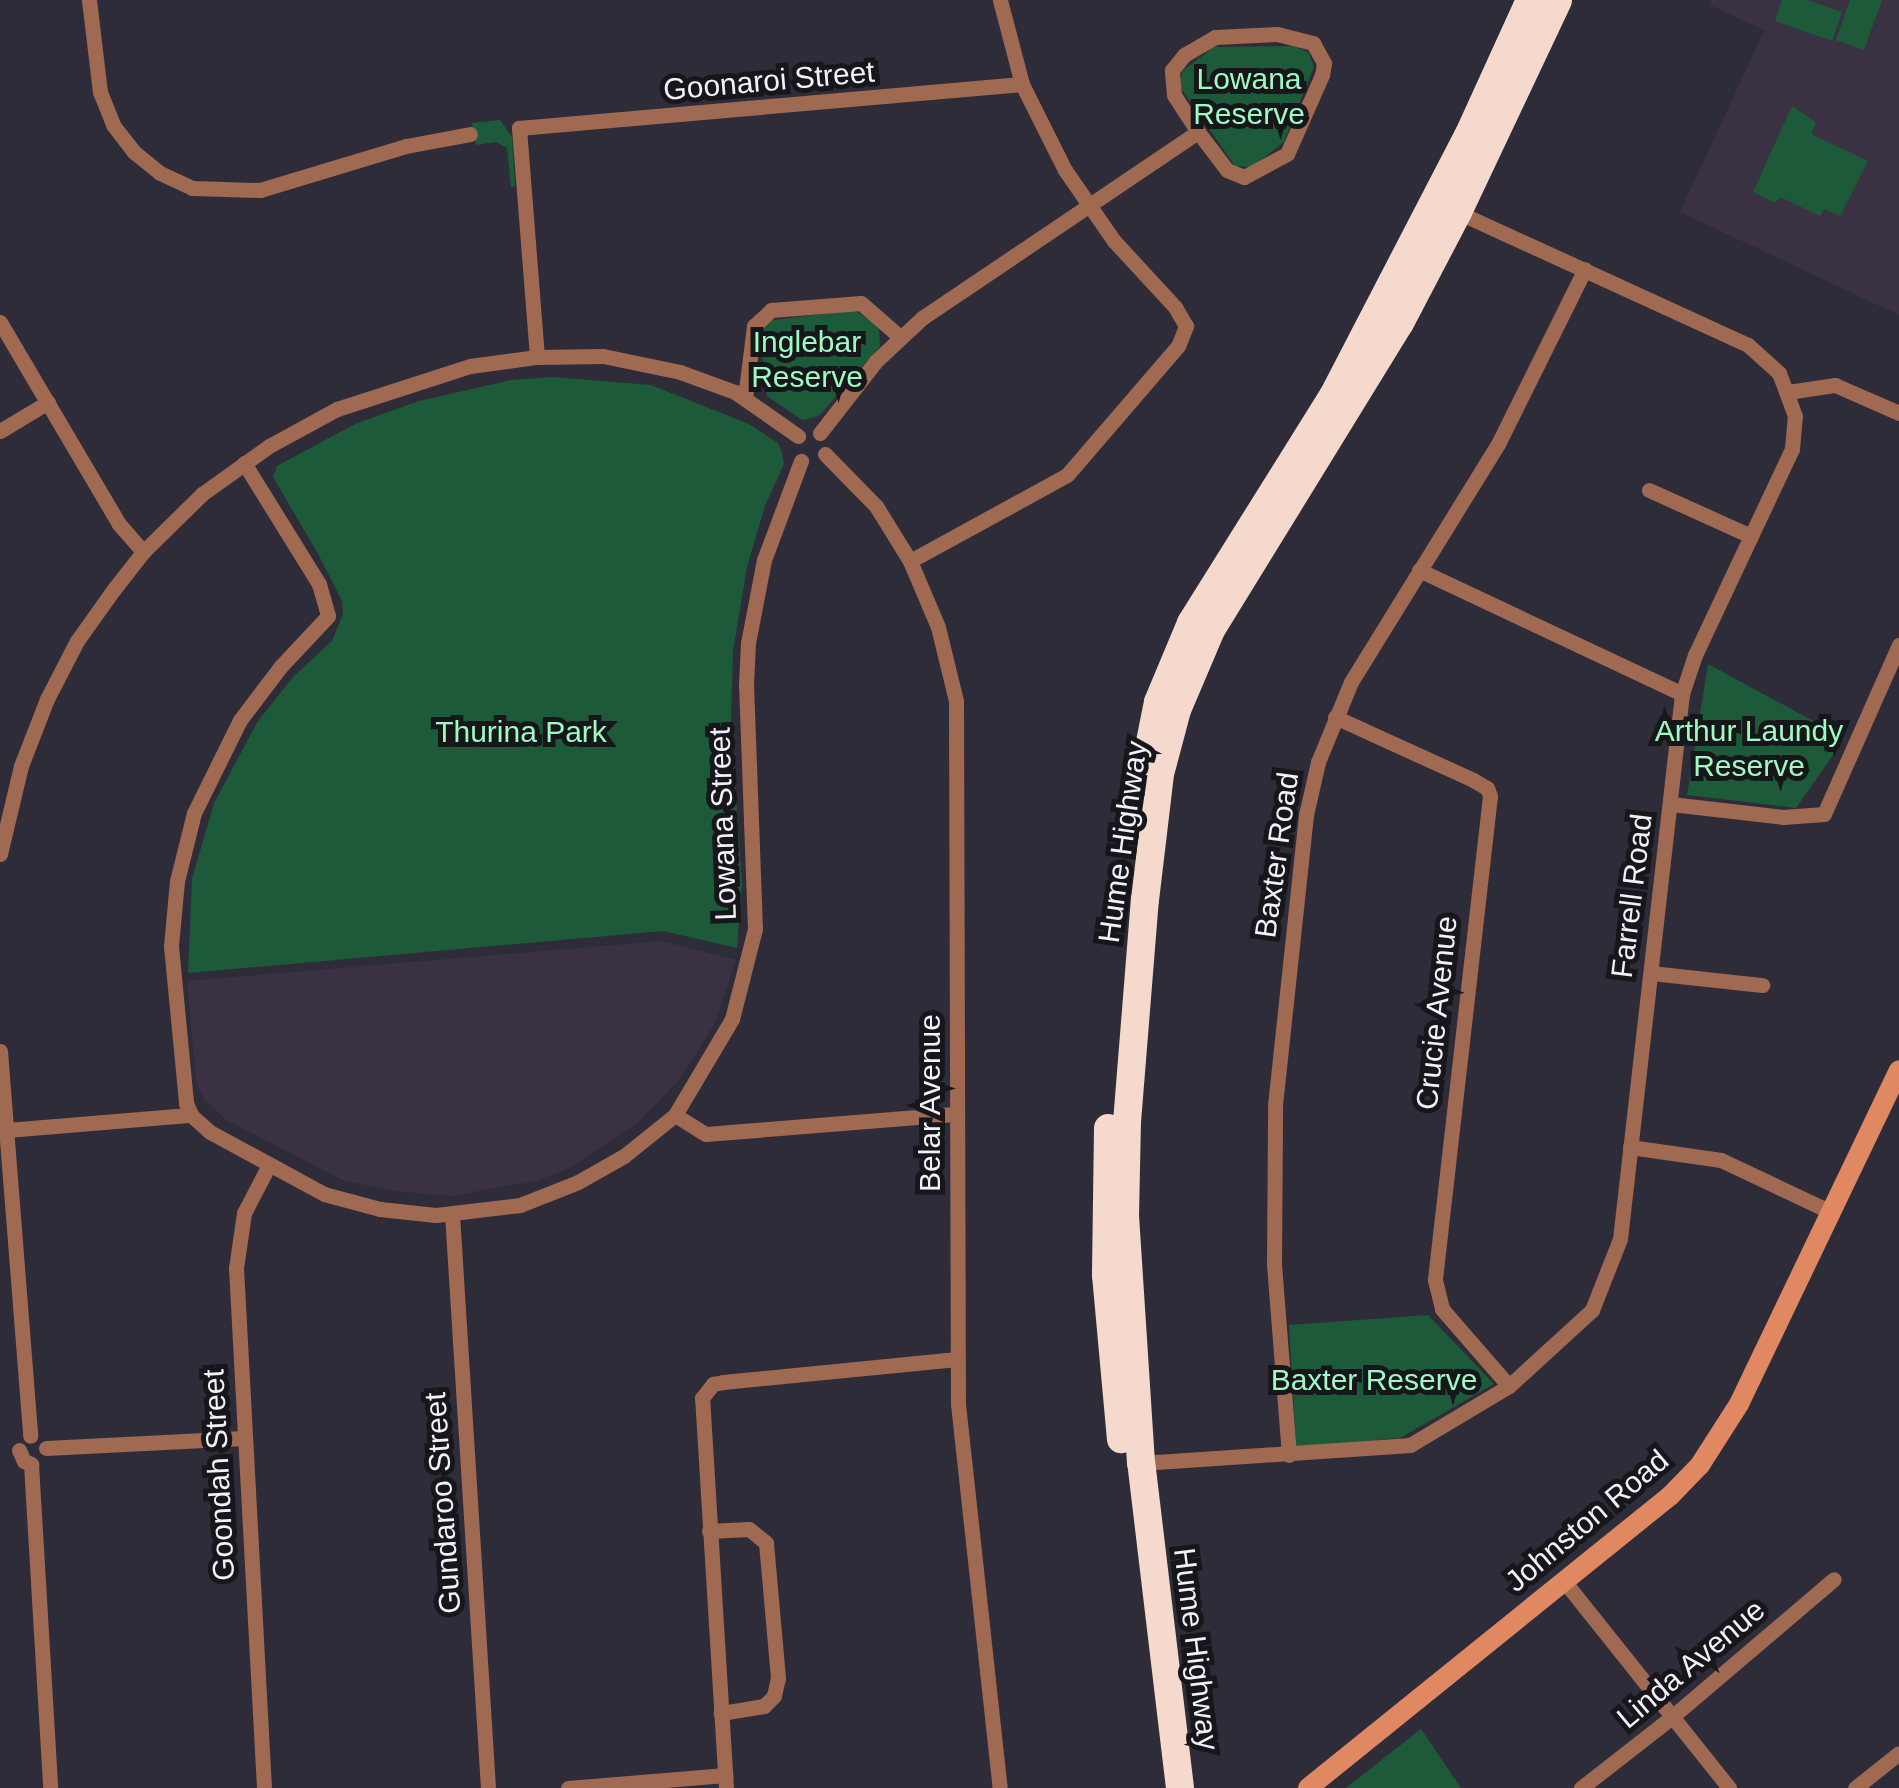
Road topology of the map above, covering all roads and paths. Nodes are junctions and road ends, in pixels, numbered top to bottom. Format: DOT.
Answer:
graph roads {
  1 [pos="90,0"];
  2 [pos="1000,0"];
  3 [pos="1530,0"];
  4 [pos="1558,0"];
  5 [pos="1022,84"];
  6 [pos="1198,132"];
  7 [pos="470,134"];
  8 [pos="1088,204"];
  9 [pos="1458,212"];
  10 [pos="1585,269"];
  11 [pos="0,322"];
  12 [pos="900,337"];
  13 [pos="537,356"];
  14 [pos="1788,392"];
  15 [pos="745,398"];
  16 [pos="48,402"];
  17 [pos="1899,413"];
  18 [pos="0,431"];
  19 [pos="820,433"];
  20 [pos="798,436"];
  21 [pos="825,454"];
  22 [pos="801,461"];
  23 [pos="244,462"];
  24 [pos="1649,490"];
  25 [pos="1750,536"];
  26 [pos="143,552"];
  27 [pos="910,560"];
  28 [pos="1418,570"];
  29 [pos="1899,645"];
  30 [pos="1682,694"];
  31 [pos="1336,717"];
  32 [pos="1671,804"];
  33 [pos="0,854"];
  34 [pos="1651,974"];
  35 [pos="1762,985"];
  36 [pos="0,1052"];
  37 [pos="1899,1070"];
  38 [pos="675,1114"];
  39 [pos="957,1114"];
  40 [pos="191,1115"];
  41 [pos="7,1130"];
  42 [pos="1630,1147"];
  43 [pos="269,1166"];
  44 [pos="1831,1212"];
  45 [pos="452,1214"];
  46 [pos="957,1359"];
  47 [pos="1509,1386"];
  48 [pos="30,1436"];
  49 [pos="244,1438"];
  50 [pos="46,1448"];
  51 [pos="18,1450"];
  52 [pos="0,1451"];
  53 [pos="1289,1455"];
  54 [pos="1141,1463"];
  55 [pos="32,1464"];
  56 [pos="709,1531"];
  57 [pos="1834,1580"];
  58 [pos="1564,1581"];
  59 [pos="721,1714"];
  60 [pos="1674,1716"];
  61 [pos="1899,1753"];
  62 [pos="725,1782"];
  63 [pos="50,1788"];
  64 [pos="264,1788"];
  65 [pos="488,1788"];
  66 [pos="568,1788"];
  67 [pos="1000,1788"];
  68 [pos="1162,1788"];
  69 [pos="1180,1788"];
  70 [pos="1308,1788"];
  71 [pos="1580,1788"];
  72 [pos="1729,1788"];
  73 [pos="1856,1788"];
  1 -- 7 [label="street"];
  2 -- 5 [label="street"];
  3 -- 68 [label="highway, Hume Highway"];
  4 -- 9 [label="highway, Hume Highway"];
  5 -- 8 [label="street"];
  5 -- 13 [label="street, Goonaroi Street"];
  6 -- 6 [label="street"];
  6 -- 8 [label="street"];
  8 -- 12 [label="street"];
  8 -- 27 [label="street"];
  9 -- 10 [label="street"];
  9 -- 54 [label="highway, Hume Highway"];
  10 -- 14 [label="street"];
  10 -- 28 [label="street, Baxter Road"];
  11 -- 16 [label="street"];
  12 -- 15 [label="street"];
  12 -- 19 [label="street"];
  13 -- 15 [label="street"];
  13 -- 23 [label="street"];
  14 -- 17 [label="street"];
  14 -- 25 [label="street, Farrell Road"];
  15 -- 20 [label="street"];
  16 -- 18 [label="street"];
  16 -- 26 [label="street"];
  19 -- 20 [label="street"];
  19 -- 21 [label="street"];
  20 -- 22 [label="street"];
  21 -- 22 [label="street"];
  21 -- 27 [label="street, Belar Avenue"];
  22 -- 38 [label="street, Lowana Street"];
  23 -- 26 [label="street"];
  23 -- 40 [label="street"];
  24 -- 25 [label="street"];
  25 -- 30 [label="street, Farrell Road"];
  26 -- 33 [label="street"];
  27 -- 39 [label="street, Belar Avenue"];
  28 -- 30 [label="street"];
  28 -- 31 [label="street, Baxter Road"];
  29 -- 32 [label="street"];
  30 -- 32 [label="street, Farrell Road"];
  31 -- 47 [label="street, Crucie Avenue"];
  31 -- 53 [label="street, Baxter Road"];
  32 -- 34 [label="street, Farrell Road"];
  34 -- 35 [label="street"];
  34 -- 42 [label="street, Farrell Road"];
  36 -- 41 [label="street"];
  37 -- 44 [label="street, Johnston Road"];
  38 -- 39 [label="street"];
  38 -- 45 [label="street, Lowana Street"];
  39 -- 46 [label="street, Belar Avenue"];
  40 -- 41 [label="street"];
  40 -- 43 [label="street, Lowana Street"];
  41 -- 48 [label="street"];
  42 -- 44 [label="street"];
  42 -- 47 [label="street, Farrell Road"];
  43 -- 45 [label="street, Lowana Street"];
  43 -- 49 [label="street, Goondah Street"];
  44 -- 58 [label="street, Johnston Road"];
  45 -- 65 [label="street, Gundaroo Street"];
  46 -- 56 [label="street"];
  46 -- 67 [label="street, Belar Avenue"];
  47 -- 53 [label="street, Farrell Road"];
  48 -- 50 [label="street"];
  48 -- 51 [label="street"];
  49 -- 50 [label="street"];
  49 -- 64 [label="street, Goondah Street"];
  50 -- 55 [label="street"];
  51 -- 52 [label="street"];
  51 -- 55 [label="street"];
  53 -- 54 [label="street, Farrell Road"];
  54 -- 69 [label="highway, Hume Highway"];
  55 -- 63 [label="street"];
  56 -- 59 [label="street"];
  56 -- 59 [label="street"];
  57 -- 60 [label="street, Linda Avenue"];
  58 -- 60 [label="street"];
  58 -- 70 [label="street, Johnston Road"];
  59 -- 62 [label="street"];
  60 -- 71 [label="street, Linda Avenue"];
  60 -- 72 [label="street"];
  61 -- 73 [label="street"];
  62 -- 66 [label="street"];
}
